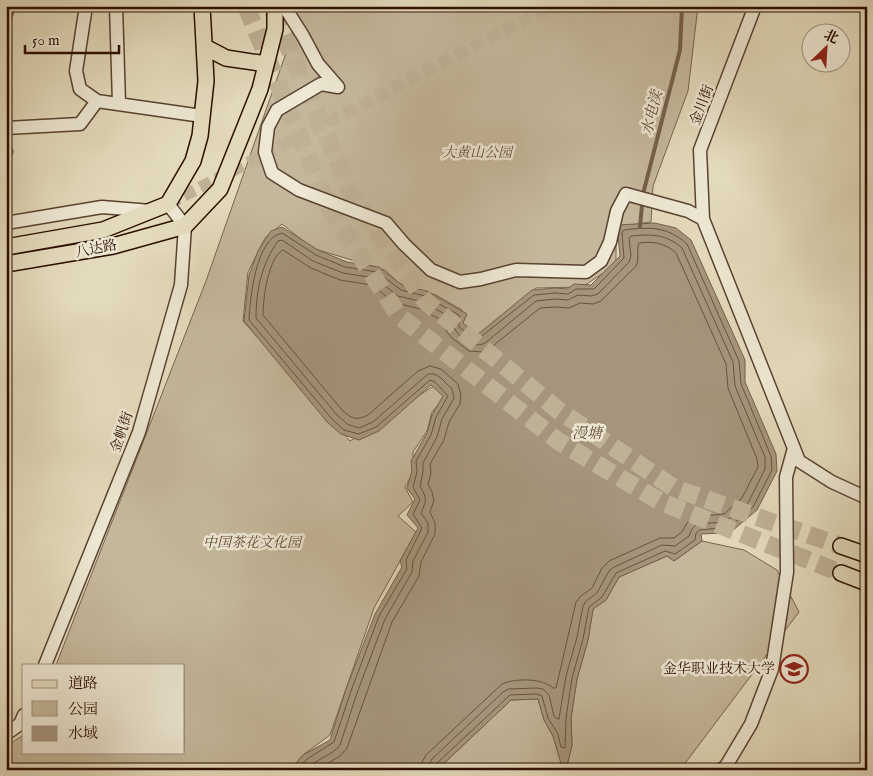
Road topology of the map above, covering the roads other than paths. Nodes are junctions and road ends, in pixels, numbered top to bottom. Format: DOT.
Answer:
graph roads {
  1 [pos="8,6"];
  2 [pos="86,6"];
  3 [pos="116,6"];
  4 [pos="202,6"];
  5 [pos="275,6"];
  6 [pos="284,6"];
  7 [pos="755,6"];
  8 [pos="6,14"];
  9 [pos="204,47"];
  10 [pos="266,64"];
  11 [pos="97,101"];
  12 [pos="119,103"];
  13 [pos="202,116"];
  14 [pos="6,128"];
  15 [pos="168,204"];
  16 [pos="151,211"];
  17 [pos="703,219"];
  18 [pos="6,223"];
  19 [pos="185,226"];
  20 [pos="6,247"];
  21 [pos="6,264"];
  22 [pos="794,448"];
  23 [pos="867,498"];
  24 [pos="841,546"];
  25 [pos="867,555"];
  26 [pos="841,574"];
  27 [pos="867,583"];
  28 [pos="45,664"];
  29 [pos="22,720"];
  30 [pos="6,734"];
  31 [pos="721,770"];
  1 -- 8 [label="street"];
  2 -- 11 [label="street"];
  3 -- 12 [label="street"];
  4 -- 9 [label="main road"];
  5 -- 10 [label="main road"];
  6 -- 17 [label="street"];
  7 -- 17 [label="street, 金川街"];
  9 -- 10 [label="main road"];
  9 -- 13 [label="main road"];
  10 -- 19 [label="main road"];
  11 -- 12 [label="street"];
  11 -- 14 [label="street"];
  12 -- 13 [label="street"];
  13 -- 15 [label="main road"];
  15 -- 16 [label="main road"];
  15 -- 19 [label="street"];
  16 -- 18 [label="street"];
  16 -- 20 [label="main road"];
  17 -- 22 [label="street, 金川街"];
  19 -- 21 [label="main road, 八达路"];
  19 -- 28 [label="street, 金帆街"];
  22 -- 23 [label="street, 金川街"];
  22 -- 31 [label="street"];
  24 -- 25 [label="main road"];
  26 -- 27 [label="main road"];
  29 -- 30 [label="street"];
}
